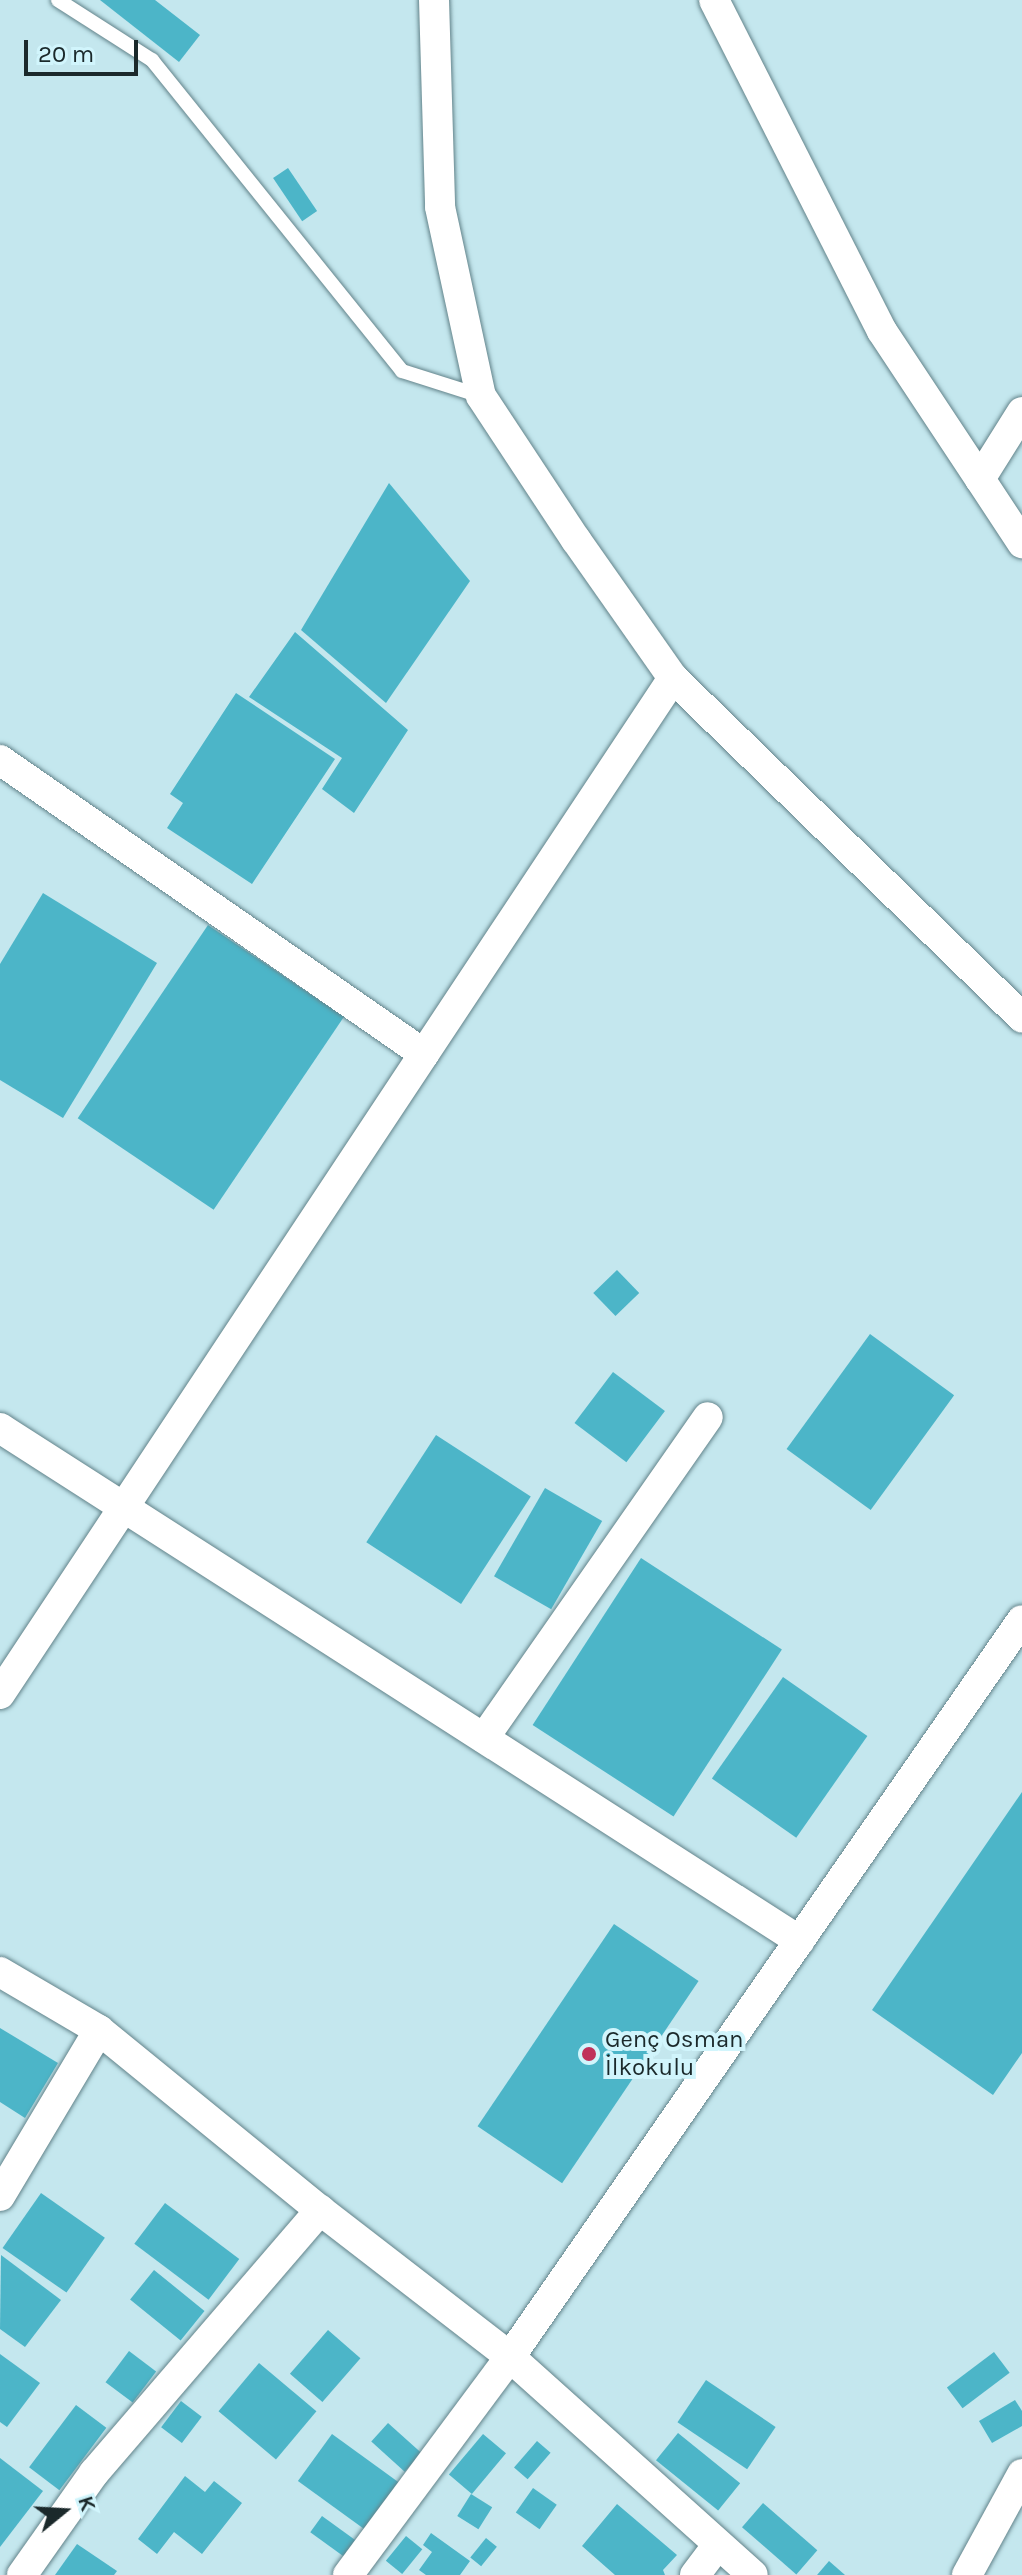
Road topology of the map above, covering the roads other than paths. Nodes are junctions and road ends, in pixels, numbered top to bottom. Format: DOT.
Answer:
graph roads {
  1 [pos="58,0"];
  2 [pos="434,0"];
  3 [pos="714,0"];
  4 [pos="481,396"];
  5 [pos="1022,412"];
  6 [pos="980,479"];
  7 [pos="1022,543"];
  8 [pos="673,678"];
  9 [pos="0,760"];
  10 [pos="1022,1017"];
  11 [pos="424,1054"];
  12 [pos="708,1417"];
  13 [pos="0,1428"];
  14 [pos="123,1508"];
  15 [pos="1022,1620"];
  16 [pos="0,1694"];
  17 [pos="484,1738"];
  18 [pos="800,1941"];
  19 [pos="0,1972"];
  20 [pos="99,2030"];
  21 [pos="0,2196"];
  22 [pos="320,2210"];
  23 [pos="510,2357"];
  24 [pos="1022,2474"];
  25 [pos="717,2546"];
  26 [pos="22,2575"];
  27 [pos="348,2575"];
  28 [pos="695,2575"];
  29 [pos="753,2575"];
  30 [pos="967,2575"];
  1 -- 4 [label="lane"];
  2 -- 4 [label="street"];
  3 -- 6 [label="street"];
  4 -- 8 [label="street"];
  5 -- 6 [label="street"];
  6 -- 7 [label="street"];
  8 -- 10 [label="street"];
  8 -- 11 [label="street"];
  9 -- 11 [label="street"];
  11 -- 14 [label="street"];
  12 -- 17 [label="street"];
  13 -- 14 [label="street"];
  14 -- 16 [label="street"];
  14 -- 17 [label="street"];
  15 -- 18 [label="street"];
  17 -- 18 [label="street"];
  18 -- 23 [label="street"];
  19 -- 20 [label="street"];
  20 -- 21 [label="street"];
  20 -- 22 [label="street"];
  22 -- 23 [label="street"];
  22 -- 26 [label="street"];
  23 -- 25 [label="street"];
  23 -- 27 [label="street"];
  24 -- 30 [label="street"];
  25 -- 28 [label="street"];
  25 -- 29 [label="street"];
}
